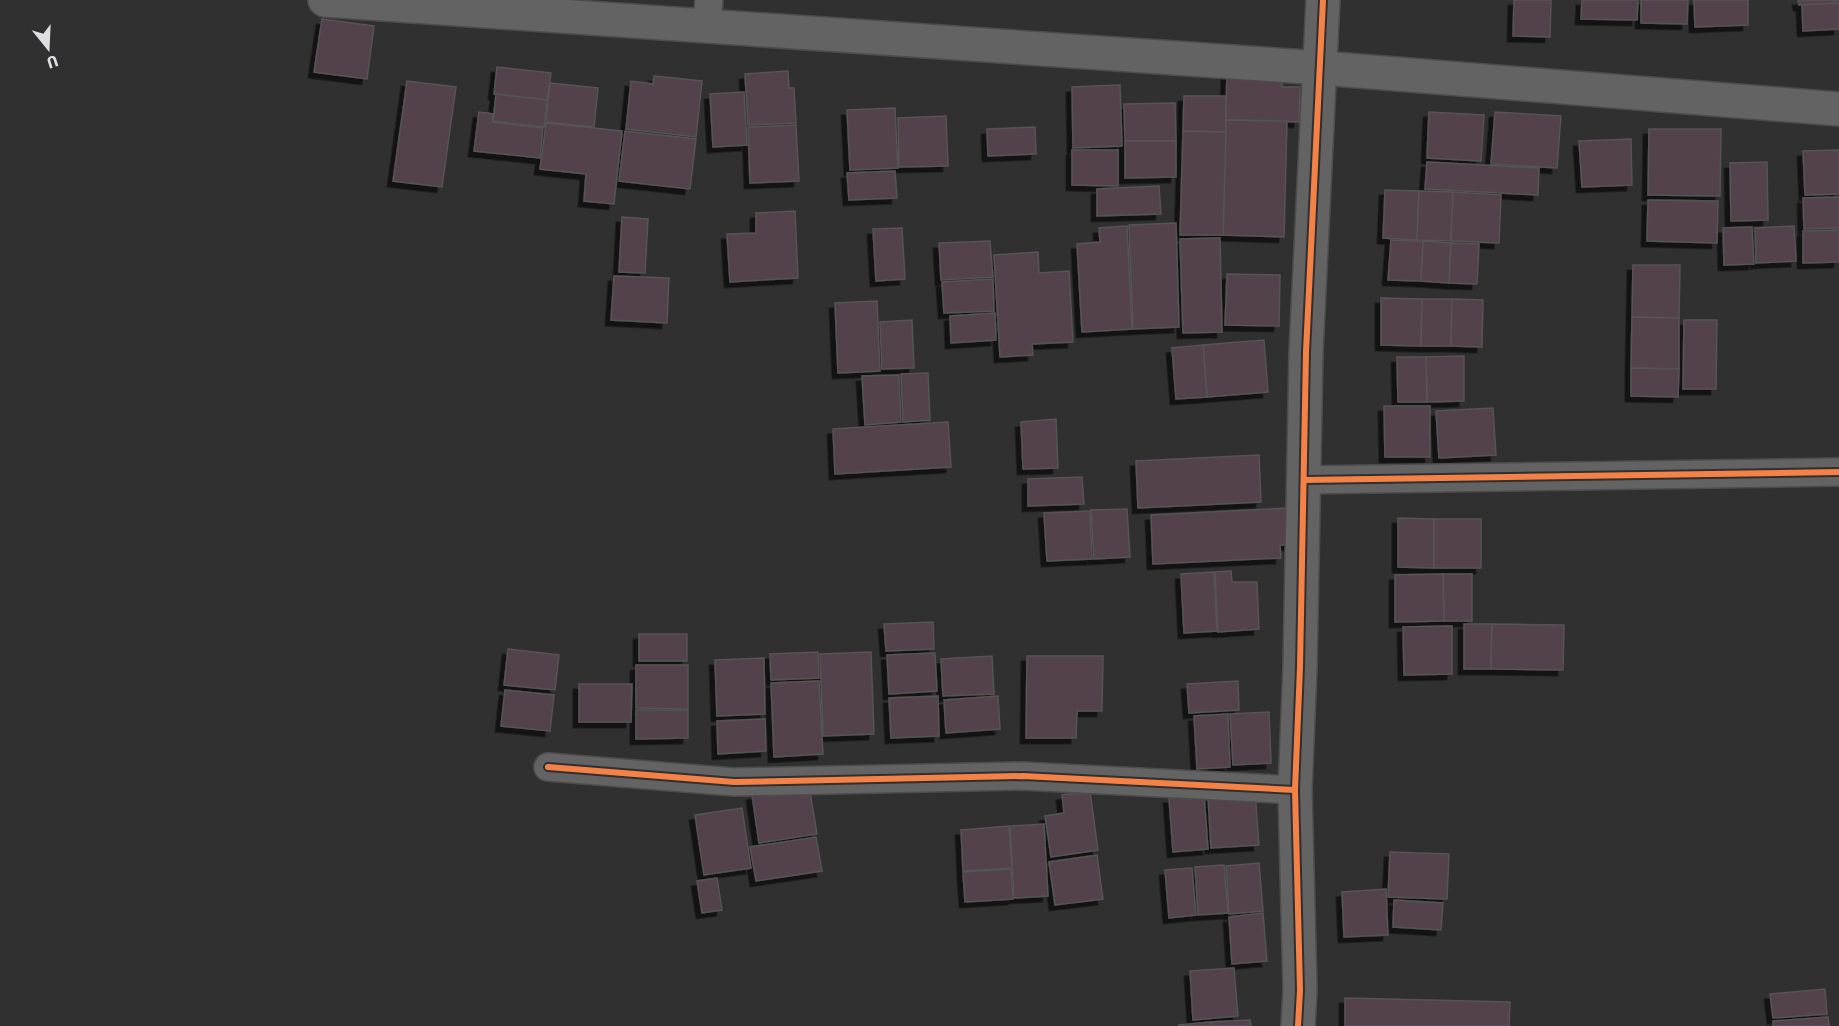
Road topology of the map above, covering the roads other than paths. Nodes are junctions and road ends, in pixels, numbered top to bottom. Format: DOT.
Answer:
graph roads {
  1 [pos="325,0"];
  2 [pos="1323,0"];
  3 [pos="708,12"];
  4 [pos="1321,68"];
  5 [pos="1839,109"];
  6 [pos="1839,472"];
  7 [pos="1304,480"];
  8 [pos="548,767"];
  9 [pos="1295,790"];
  10 [pos="1298,1026"];
  1 -- 3 [label="main road"];
  2 -- 4 [label="main road"];
  3 -- 4 [label="main road"];
  4 -- 5 [label="main road"];
  4 -- 7 [label="main road"];
  6 -- 7 [label="street"];
  7 -- 9 [label="main road"];
  8 -- 9 [label="street"];
  9 -- 10 [label="main road"];
}
